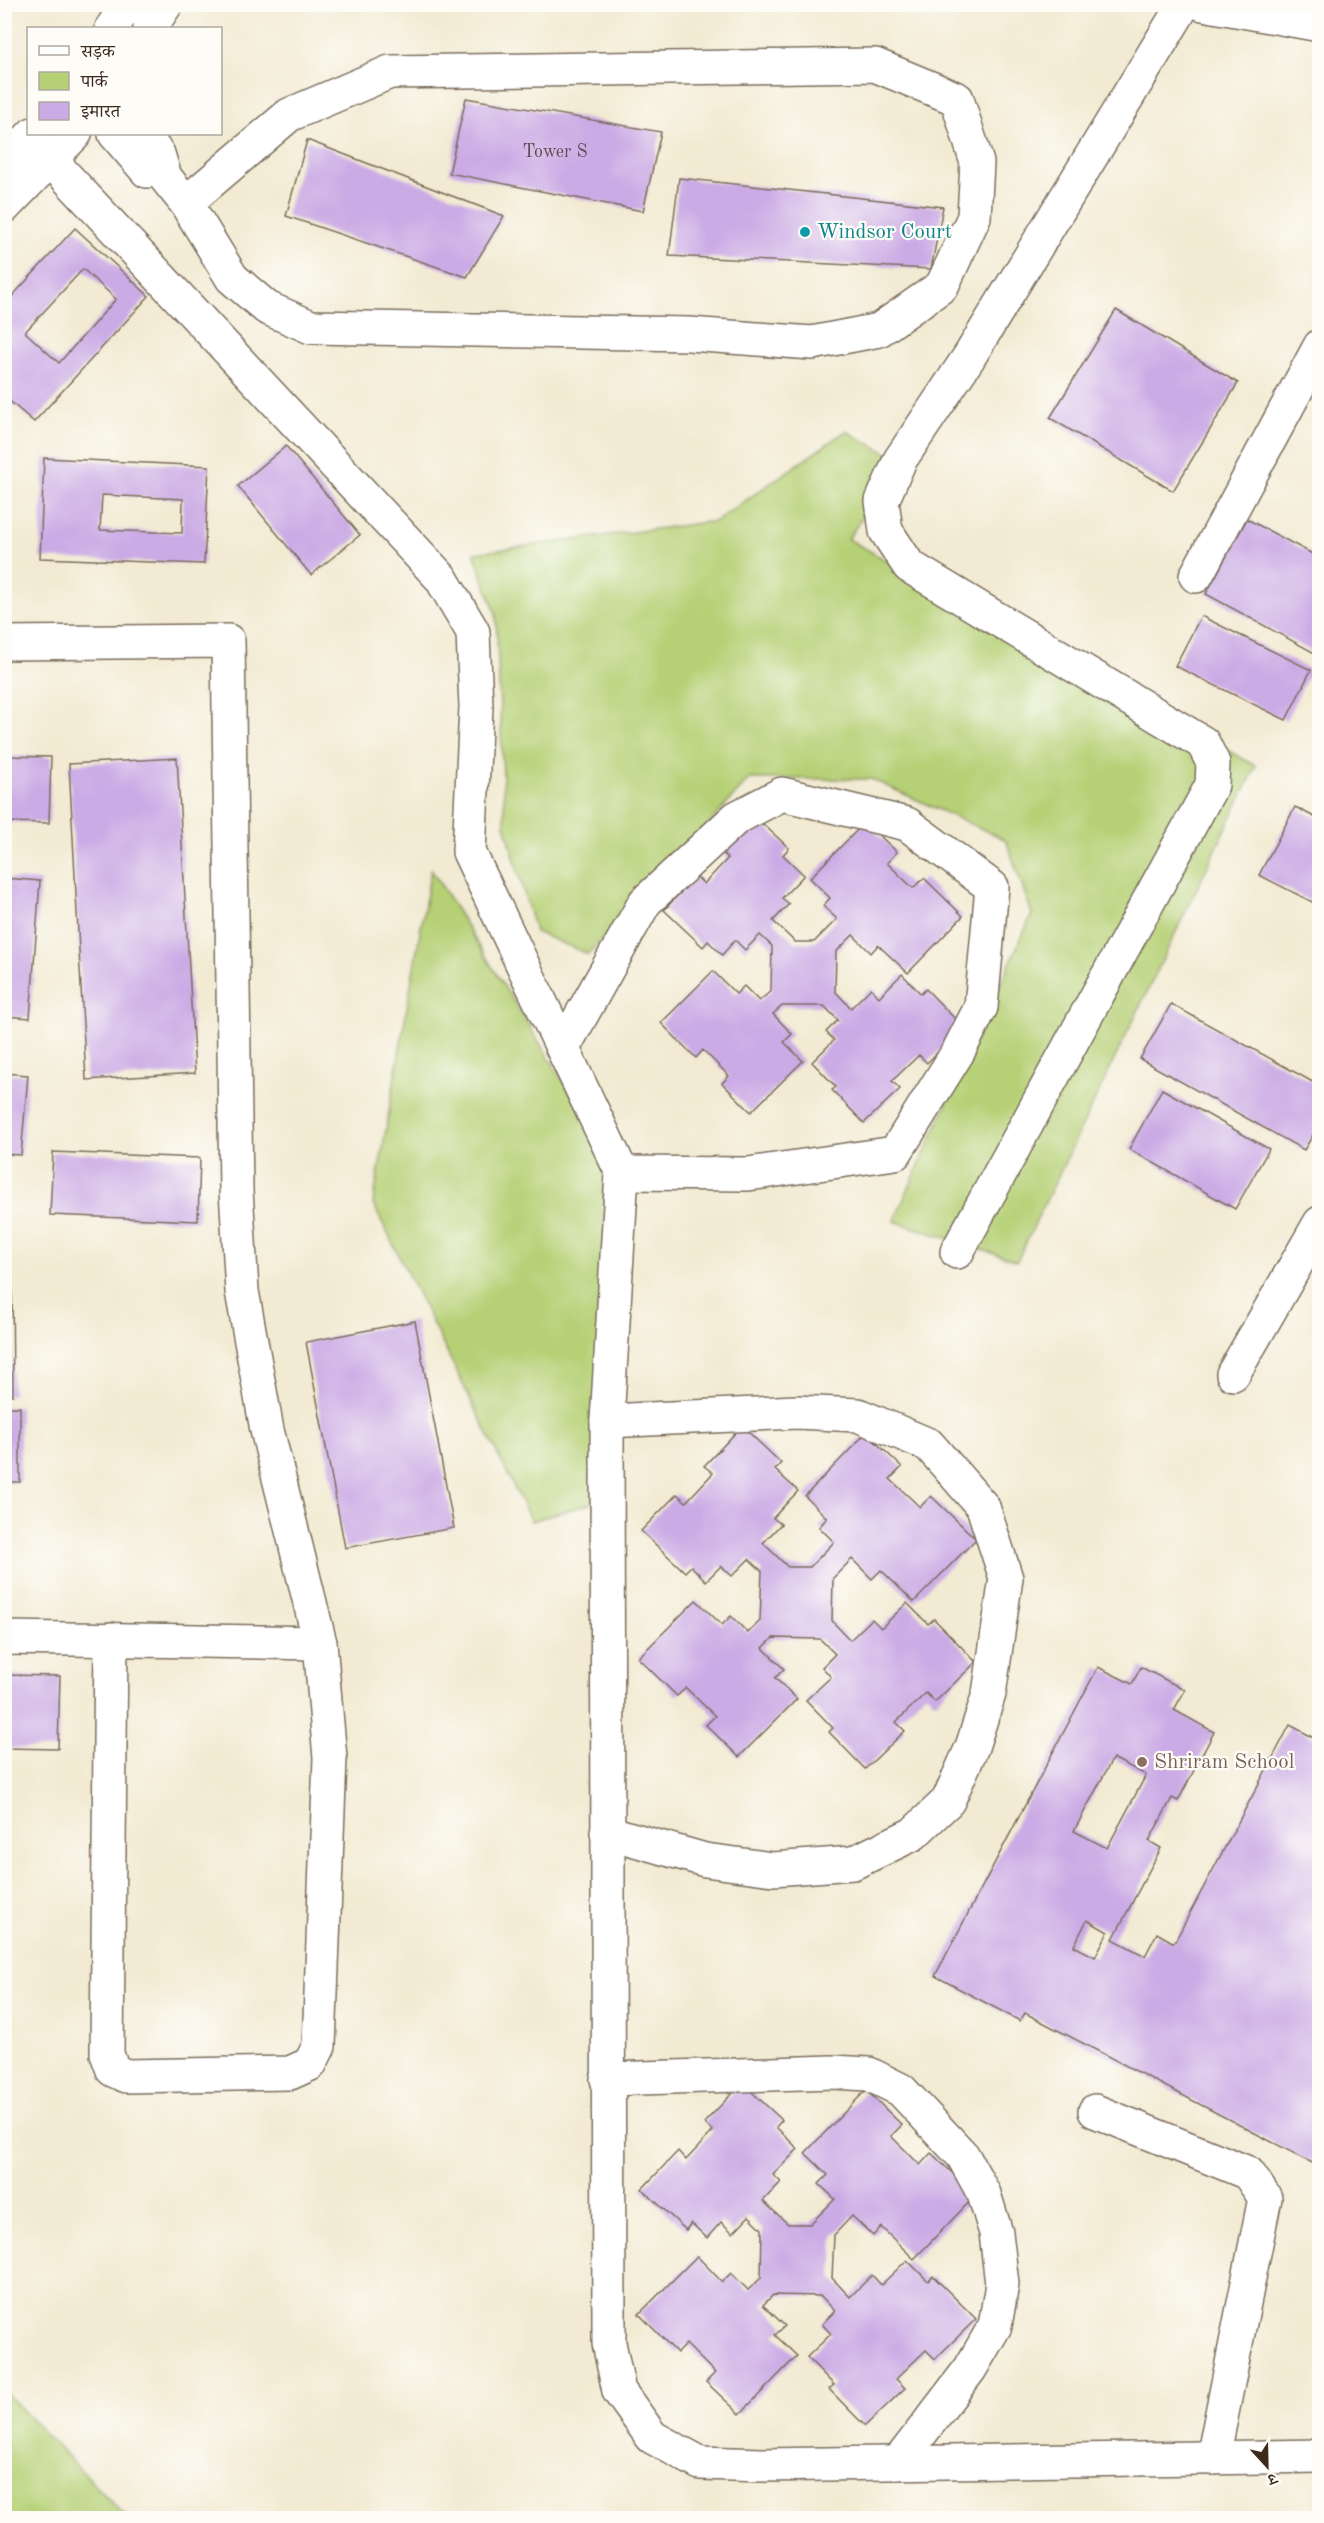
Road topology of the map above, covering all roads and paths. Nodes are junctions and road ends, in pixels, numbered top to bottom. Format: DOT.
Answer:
graph roads {
  1 [pos="127,4"];
  2 [pos="166,4"];
  3 [pos="1184,4"];
  4 [pos="1203,4"];
  5 [pos="1320,26"];
  6 [pos="113,27"];
  7 [pos="151,27"];
  8 [pos="71,135"];
  9 [pos="116,135"];
  10 [pos="142,135"];
  11 [pos="37,144"];
  12 [pos="4,164"];
  13 [pos="165,177"];
  14 [pos="186,203"];
  15 [pos="4,207"];
  16 [pos="1320,346"];
  17 [pos="1196,576"];
  18 [pos="4,643"];
  19 [pos="563,1048"];
  20 [pos="622,1173"];
  21 [pos="1320,1222"];
  22 [pos="957,1252"];
  23 [pos="1233,1374"];
  24 [pos="607,1420"];
  25 [pos="4,1638"];
  26 [pos="111,1639"];
  27 [pos="320,1643"];
  28 [pos="607,1832"];
  29 [pos="607,2079"];
  30 [pos="1095,2111"];
  31 [pos="1320,2456"];
  32 [pos="1213,2458"];
  33 [pos="898,2463"];
  1 -- 6 [label="street"];
  2 -- 7 [label="street"];
  3 -- 22 [label="street"];
  4 -- 5 [label="street"];
  8 -- 11 [label="street"];
  9 -- 13 [label="street"];
  10 -- 13 [label="street"];
  11 -- 12 [label="street"];
  11 -- 15 [label="street"];
  11 -- 19 [label="street"];
  13 -- 14 [label="street"];
  14 -- 14 [label="street"];
  16 -- 17 [label="street"];
  18 -- 27 [label="street"];
  19 -- 20 [label="street"];
  19 -- 20 [label="street"];
  20 -- 24 [label="street"];
  21 -- 23 [label="street"];
  24 -- 28 [label="street"];
  24 -- 28 [label="street"];
  25 -- 26 [label="street"];
  26 -- 27 [label="street"];
  26 -- 27 [label="street"];
  28 -- 29 [label="street"];
  29 -- 33 [label="street"];
  29 -- 33 [label="street"];
  30 -- 32 [label="street"];
  31 -- 32 [label="street"];
  32 -- 33 [label="street"];
}
